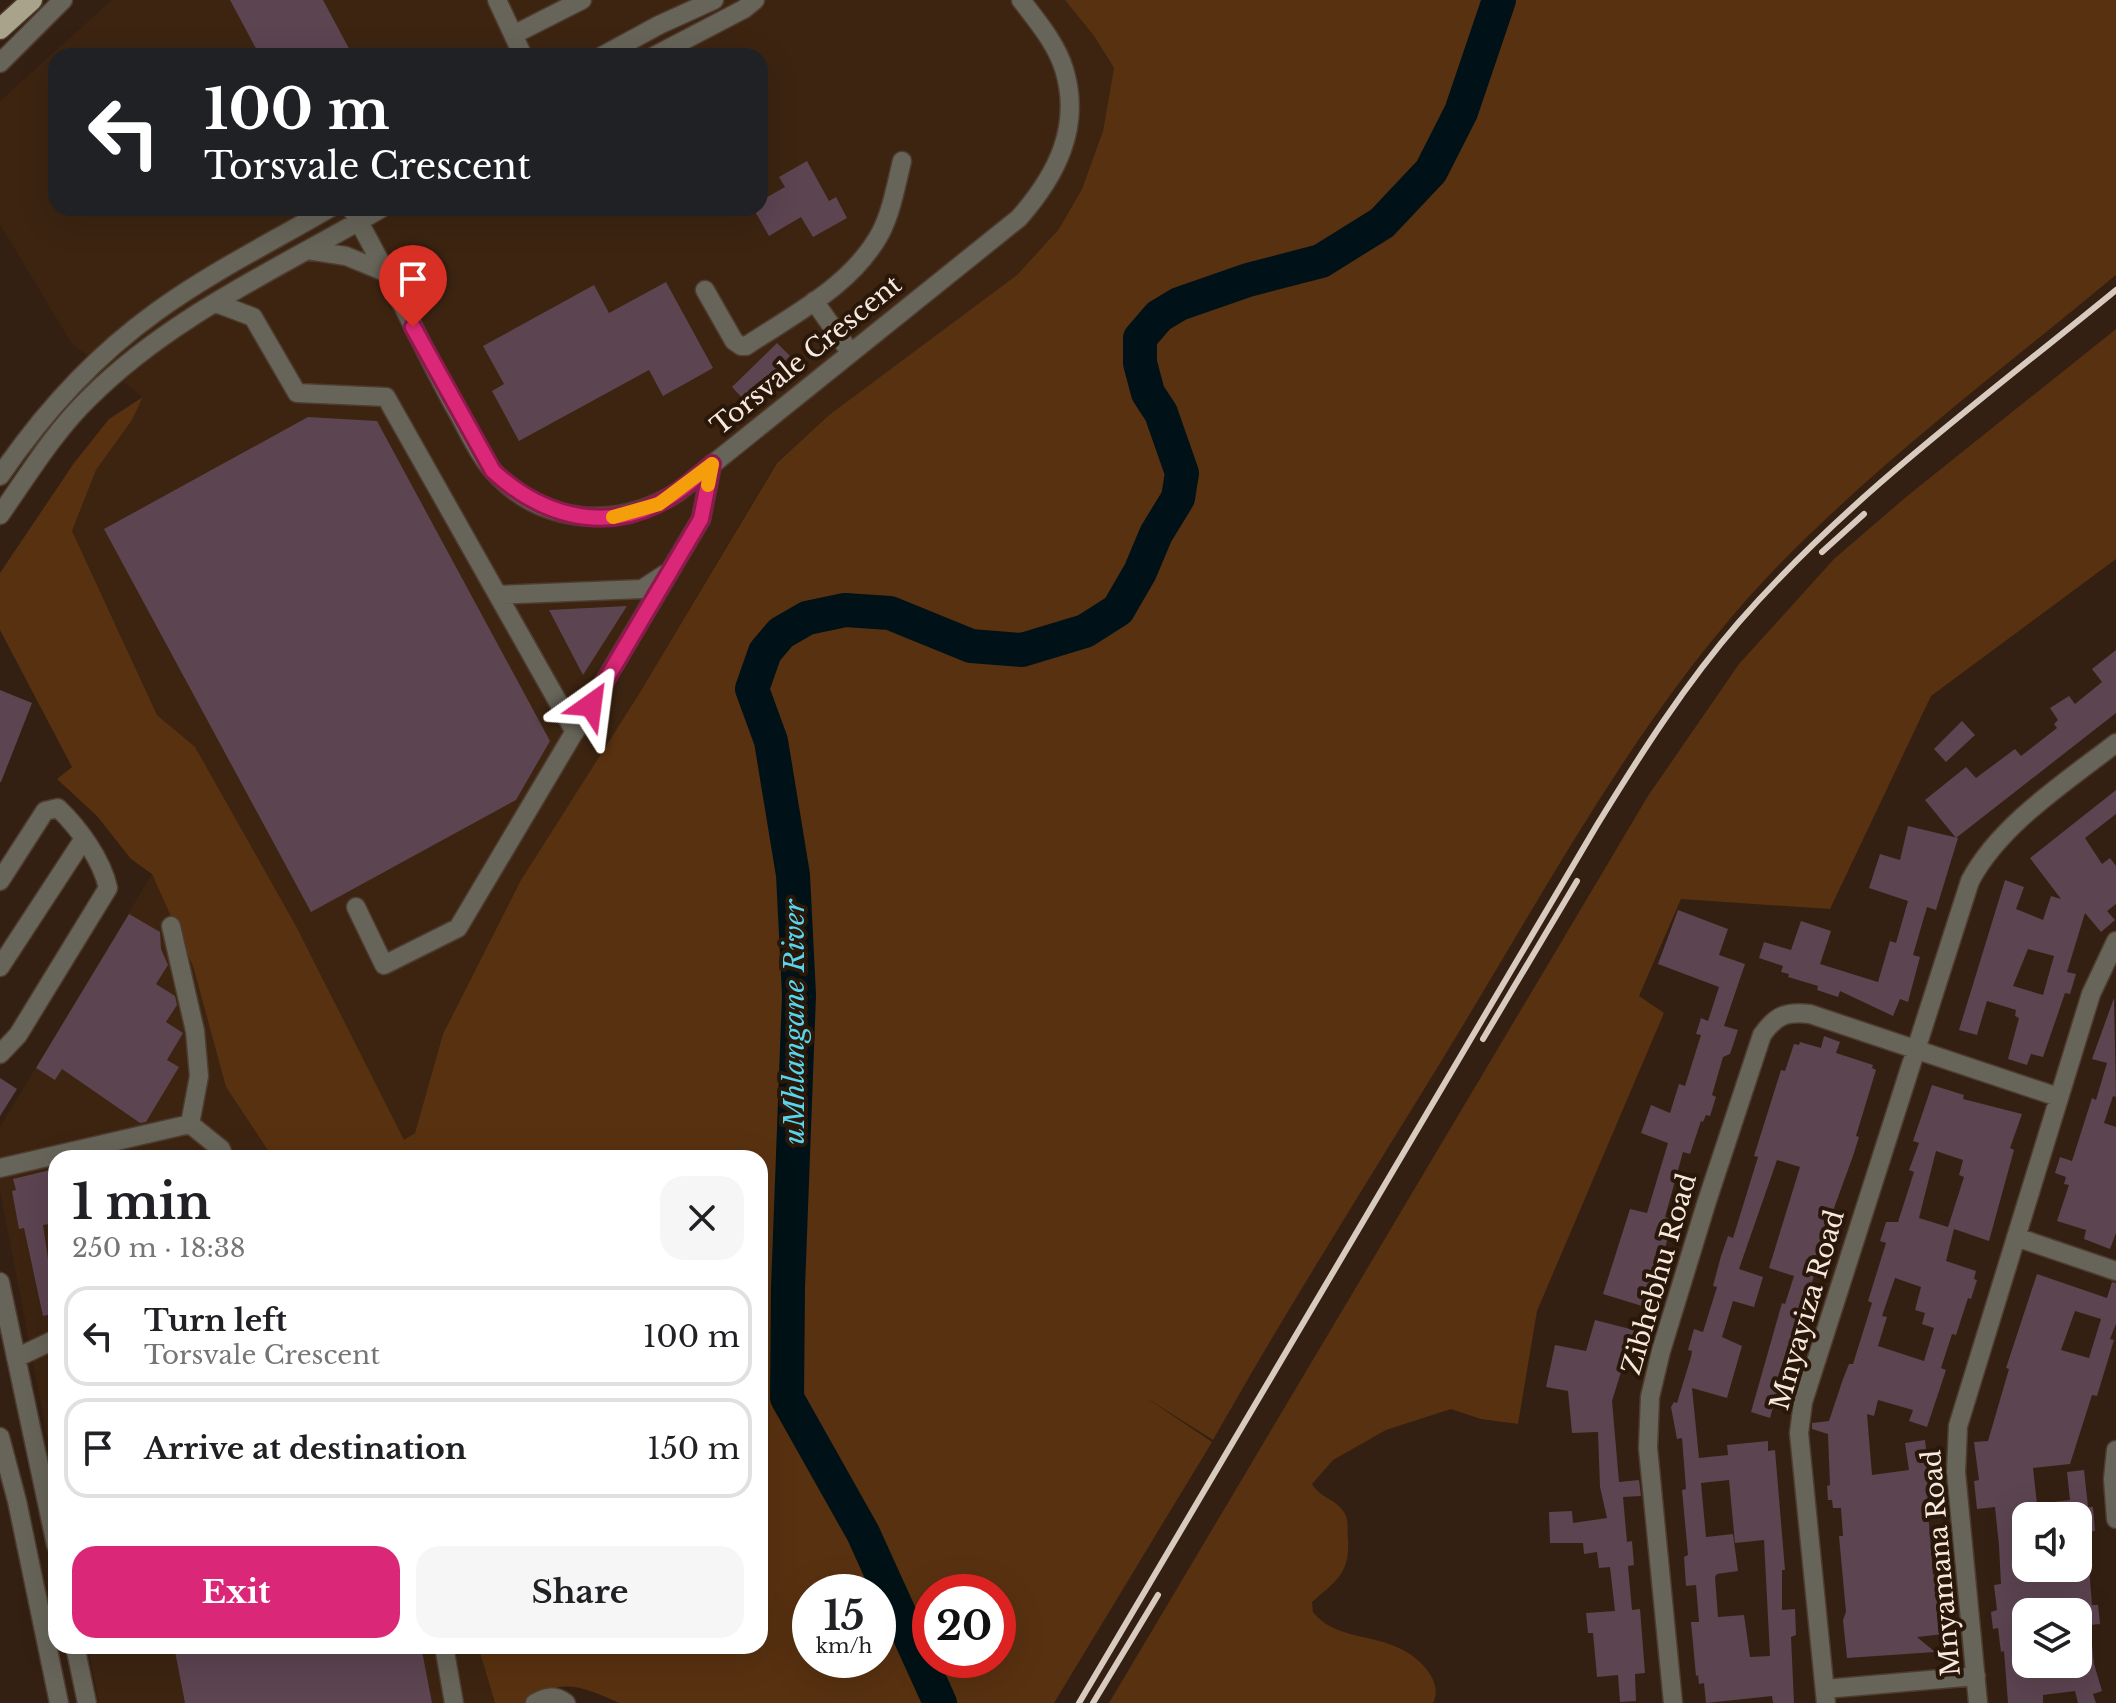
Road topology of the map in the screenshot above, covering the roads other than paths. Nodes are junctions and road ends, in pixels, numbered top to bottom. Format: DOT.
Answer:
graph roads {
  1 [pos="32,0"];
  2 [pos="63,0"];
  3 [pos="497,0"];
  4 [pos="582,0"];
  5 [pos="714,0"];
  6 [pos="1021,0"];
  7 [pos="746,3"];
  8 [pos="0,29"];
  9 [pos="515,34"];
  10 [pos="520,48"];
  11 [pos="617,48"];
  12 [pos="668,48"];
  13 [pos="0,63"];
  14 [pos="902,161"];
  15 [pos="316,216"];
  16 [pos="354,216"];
  17 [pos="356,216"];
  18 [pos="307,250"];
  19 [pos="385,272"];
  20 [pos="705,290"];
  21 [pos="814,301"];
  22 [pos="216,303"];
  23 [pos="850,352"];
  24 [pos="712,464"];
  25 [pos="0,476"];
  26 [pos="0,515"];
  27 [pos="670,570"];
  28 [pos="498,595"];
  29 [pos="575,732"];
  30 [pos="2116,743"];
  31 [pos="83,840"];
  32 [pos="0,881"];
  33 [pos="356,907"];
  34 [pos="171,926"];
  35 [pos="2116,941"];
  36 [pos="0,967"];
  37 [pos="1915,1048"];
  38 [pos="0,1054"];
  39 [pos="2058,1097"];
  40 [pos="190,1124"];
  41 [pos="102,1150"];
  42 [pos="221,1150"];
  43 [pos="48,1160"];
  44 [pos="0,1168"];
  45 [pos="2016,1237"];
  46 [pos="2116,1271"];
  47 [pos="0,1282"];
  48 [pos="48,1343"];
  49 [pos="16,1358"];
  50 [pos="0,1437"];
  51 [pos="2116,1450"];
  52 [pos="48,1508"];
  53 [pos="2116,1519"];
  54 [pos="48,1650"];
  55 [pos="49,1654"];
  56 [pos="77,1654"];
  57 [pos="445,1654"];
  58 [pos="1976,1676"];
  59 [pos="1826,1696"];
  60 [pos="59,1703"];
  61 [pos="87,1703"];
  62 [pos="454,1703"];
  63 [pos="535,1703"];
  64 [pos="566,1703"];
  65 [pos="1673,1703"];
  66 [pos="1978,1703"];
  1 -- 8 [label="main road"];
  2 -- 13 [label="street"];
  3 -- 9 [label="street"];
  4 -- 9 [label="street"];
  5 -- 11 [label="street"];
  6 -- 23 [label="street, Torsvale Crescent"];
  7 -- 12 [label="street"];
  9 -- 10 [label="street"];
  14 -- 21 [label="street"];
  15 -- 25 [label="street"];
  16 -- 18 [label="street"];
  17 -- 19 [label="street, Torsvale Crescent"];
  18 -- 19 [label="street"];
  18 -- 22 [label="street"];
  19 -- 24 [label="street, Torsvale Crescent"];
  20 -- 21 [label="street"];
  21 -- 23 [label="street"];
  22 -- 26 [label="street"];
  22 -- 28 [label="street"];
  23 -- 24 [label="street, Torsvale Crescent"];
  24 -- 27 [label="street"];
  27 -- 28 [label="street"];
  27 -- 29 [label="street"];
  28 -- 29 [label="street"];
  29 -- 33 [label="street"];
  30 -- 37 [label="street, Mnyayiza Road"];
  31 -- 32 [label="street"];
  31 -- 36 [label="street"];
  31 -- 38 [label="street"];
  34 -- 40 [label="street"];
  35 -- 39 [label="street, Mnyamana Road"];
  37 -- 39 [label="street"];
  37 -- 59 [label="street, Mnyayiza Road"];
  37 -- 65 [label="street, Zibhebhu Road"];
  39 -- 45 [label="street, Mnyamana Road"];
  40 -- 41 [label="street"];
  40 -- 42 [label="street"];
  43 -- 44 [label="street"];
  45 -- 46 [label="street"];
  45 -- 58 [label="street, Mnyamana Road"];
  47 -- 49 [label="street"];
  48 -- 49 [label="street"];
  49 -- 52 [label="street"];
  50 -- 54 [label="street"];
  51 -- 53 [label="street"];
  55 -- 60 [label="street"];
  56 -- 61 [label="street"];
  57 -- 62 [label="street"];
  58 -- 59 [label="street, Mnyayiza Road"];
  58 -- 66 [label="street, Mnyamana Road"];
  63 -- 64 [label="street"];
}
